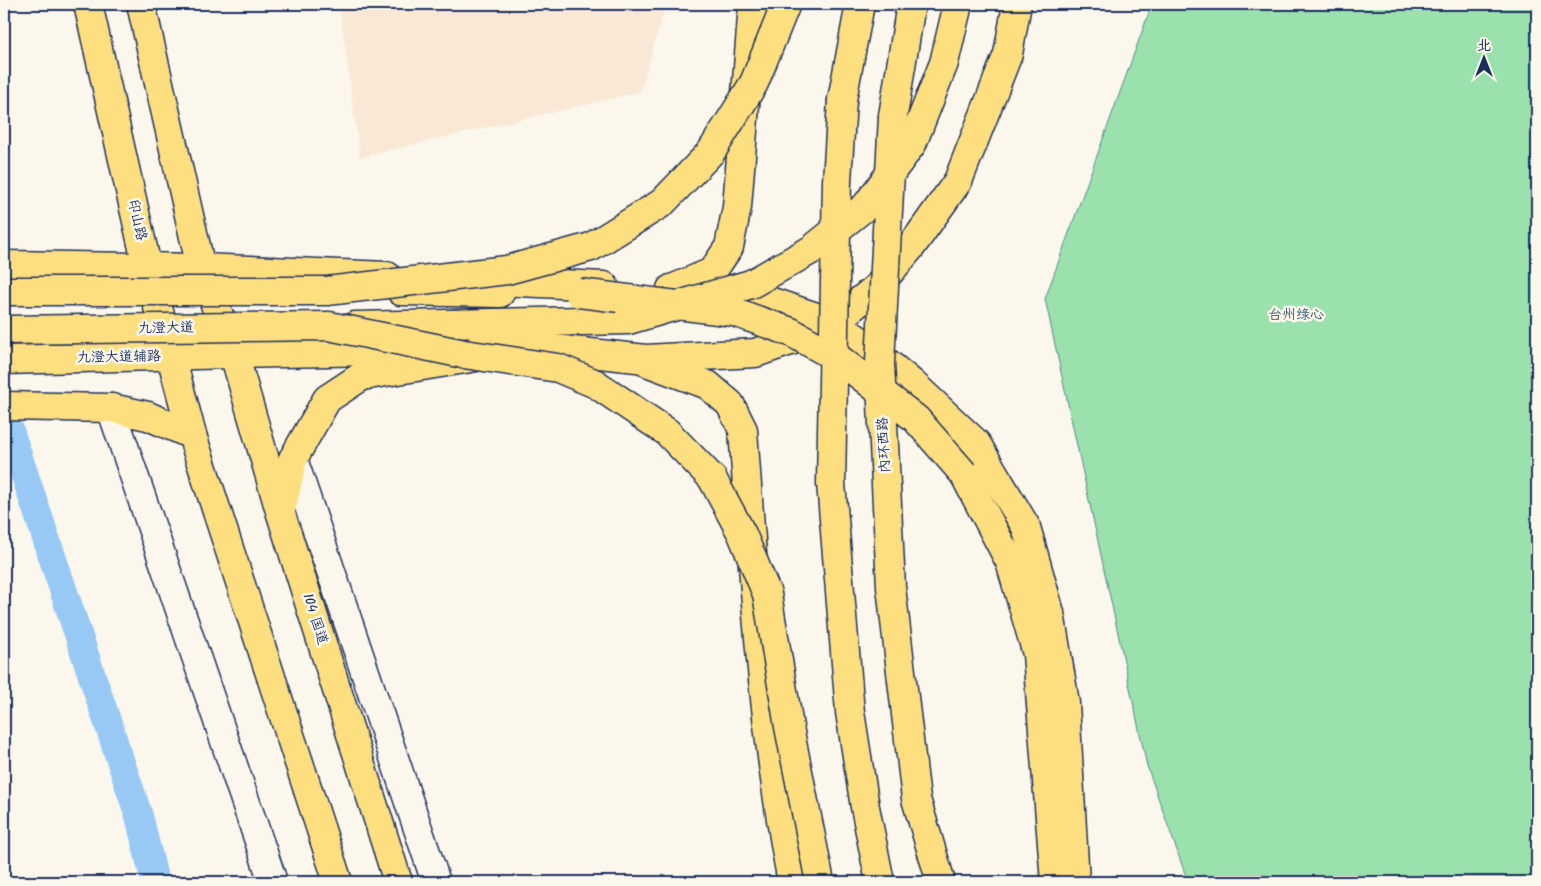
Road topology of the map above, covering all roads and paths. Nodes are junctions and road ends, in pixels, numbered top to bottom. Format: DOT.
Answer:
graph roads {
  1 [pos="88,4"];
  2 [pos="141,4"];
  3 [pos="752,4"];
  4 [pos="786,4"];
  5 [pos="860,4"];
  6 [pos="911,4"];
  7 [pos="958,4"];
  8 [pos="1017,4"];
  9 [pos="4,265"];
  10 [pos="147,266"];
  11 [pos="201,268"];
  12 [pos="671,290"];
  13 [pos="4,291"];
  14 [pos="328,291"];
  15 [pos="834,323"];
  16 [pos="329,326"];
  17 [pos="4,330"];
  18 [pos="535,347"];
  19 [pos="234,354"];
  20 [pos="172,356"];
  21 [pos="636,359"];
  22 [pos="4,360"];
  23 [pos="4,406"];
  24 [pos="112,408"];
  25 [pos="192,435"];
  26 [pos="293,459"];
  27 [pos="280,512"];
  28 [pos="1062,881"];
  29 [pos="273,882"];
  30 [pos="338,882"];
  31 [pos="398,882"];
  32 [pos="436,882"];
  33 [pos="792,882"];
  34 [pos="820,882"];
  35 [pos="880,882"];
  36 [pos="941,882"];
  1 -- 10 [label="main road, 印山路"];
  2 -- 11 [label="main road"];
  3 -- 12 [label="main road"];
  4 -- 14 [label="main road, bridge"];
  5 -- 35 [label="main road, bridge"];
  6 -- 36 [label="main road, 内环西路, bridge"];
  7 -- 16 [label="main road, bridge"];
  8 -- 15 [label="main road"];
  9 -- 10 [label="main road"];
  10 -- 11 [label="main road"];
  10 -- 20 [label="main road, 印山路"];
  11 -- 12 [label="main road"];
  11 -- 19 [label="main road"];
  12 -- 15 [label="main road"];
  13 -- 14 [label="main road, bridge"];
  14 -- 28 [label="main road, bridge"];
  15 -- 21 [label="main road"];
  15 -- 28 [label="main road"];
  16 -- 17 [label="main road, 九澄大道, bridge"];
  16 -- 34 [label="main road, bridge"];
  18 -- 19 [label="main road, 九澄大道辅路"];
  18 -- 21 [label="main road"];
  18 -- 26 [label="main road"];
  19 -- 20 [label="main road, 九澄大道辅路"];
  19 -- 27 [label="main road, 104 国道"];
  20 -- 22 [label="main road, 九澄大道辅路"];
  20 -- 25 [label="main road, 印山路"];
  21 -- 33 [label="main road"];
  23 -- 24 [label="main road"];
  24 -- 25 [label="main road"];
  24 -- 29 [label="main road"];
  25 -- 30 [label="main road"];
  26 -- 27 [label="main road"];
  26 -- 32 [label="main road"];
  27 -- 31 [label="main road, 104 国道"];
}
